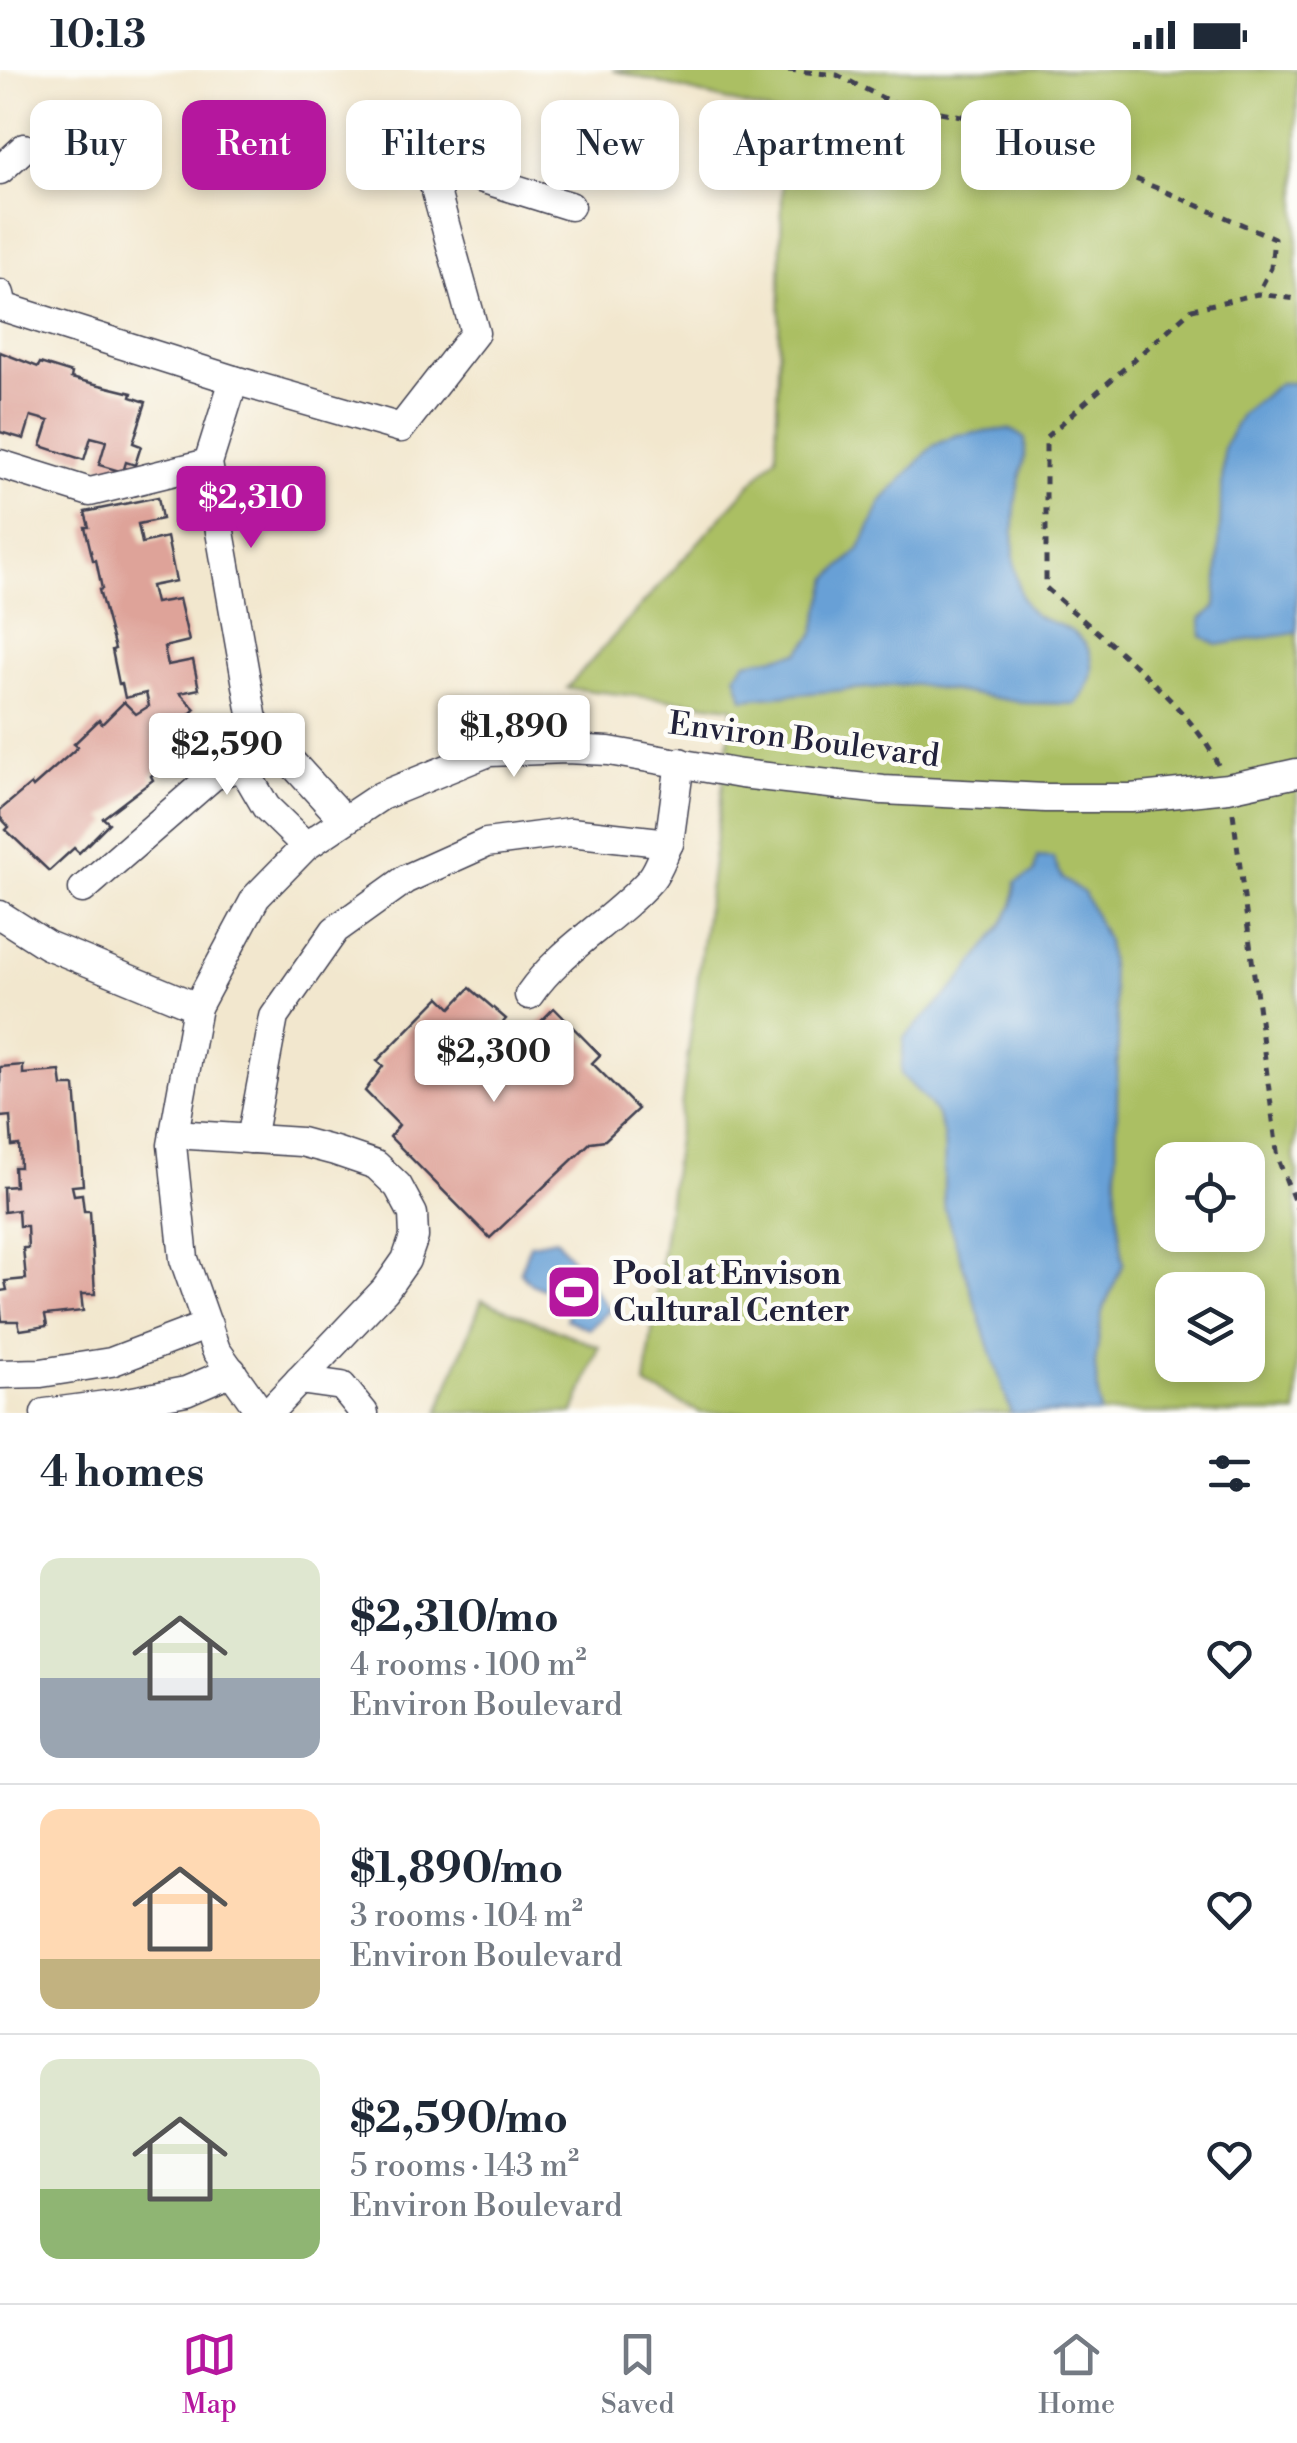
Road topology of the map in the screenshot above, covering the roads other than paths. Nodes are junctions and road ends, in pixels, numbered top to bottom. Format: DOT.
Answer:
graph roads {
  1 [pos="24,148"];
  2 [pos="0,170"];
  3 [pos="436,190"];
  4 [pos="519,190"];
  5 [pos="570,206"];
  6 [pos="0,294"];
  7 [pos="234,380"];
  8 [pos="208,463"];
  9 [pos="0,464"];
  10 [pos="253,720"];
  11 [pos="680,762"];
  12 [pos="242,766"];
  13 [pos="1297,772"];
  14 [pos="344,820"];
  15 [pos="668,843"];
  16 [pos="306,846"];
  17 [pos="84,889"];
  18 [pos="0,916"];
  19 [pos="529,995"];
  20 [pos="197,1006"];
  21 [pos="174,1134"];
  22 [pos="251,1139"];
  23 [pos="208,1325"];
  24 [pos="232,1371"];
  25 [pos="0,1374"];
  26 [pos="300,1380"];
  27 [pos="45,1413"];
  28 [pos="265,1413"];
  29 [pos="364,1413"];
  1 -- 2 [label="street"];
  3 -- 7 [label="street"];
  4 -- 5 [label="street"];
  6 -- 7 [label="street"];
  7 -- 8 [label="street"];
  8 -- 9 [label="street"];
  8 -- 10 [label="street"];
  10 -- 12 [label="street"];
  10 -- 14 [label="street"];
  11 -- 13 [label="street, Environ Boulevard"];
  11 -- 14 [label="street, Environ Boulevard"];
  11 -- 15 [label="street"];
  12 -- 16 [label="street"];
  12 -- 17 [label="street"];
  14 -- 16 [label="street, Environ Boulevard"];
  15 -- 19 [label="street"];
  15 -- 22 [label="street"];
  16 -- 20 [label="street, Environ Boulevard"];
  18 -- 20 [label="street"];
  20 -- 21 [label="street, Environ Boulevard"];
  21 -- 22 [label="street"];
  21 -- 23 [label="street, Environ Boulevard"];
  22 -- 26 [label="street"];
  23 -- 24 [label="street, Environ Boulevard"];
  23 -- 25 [label="street"];
  24 -- 27 [label="street"];
  24 -- 28 [label="street, Environ Boulevard"];
  26 -- 28 [label="street"];
  26 -- 29 [label="street"];
}
